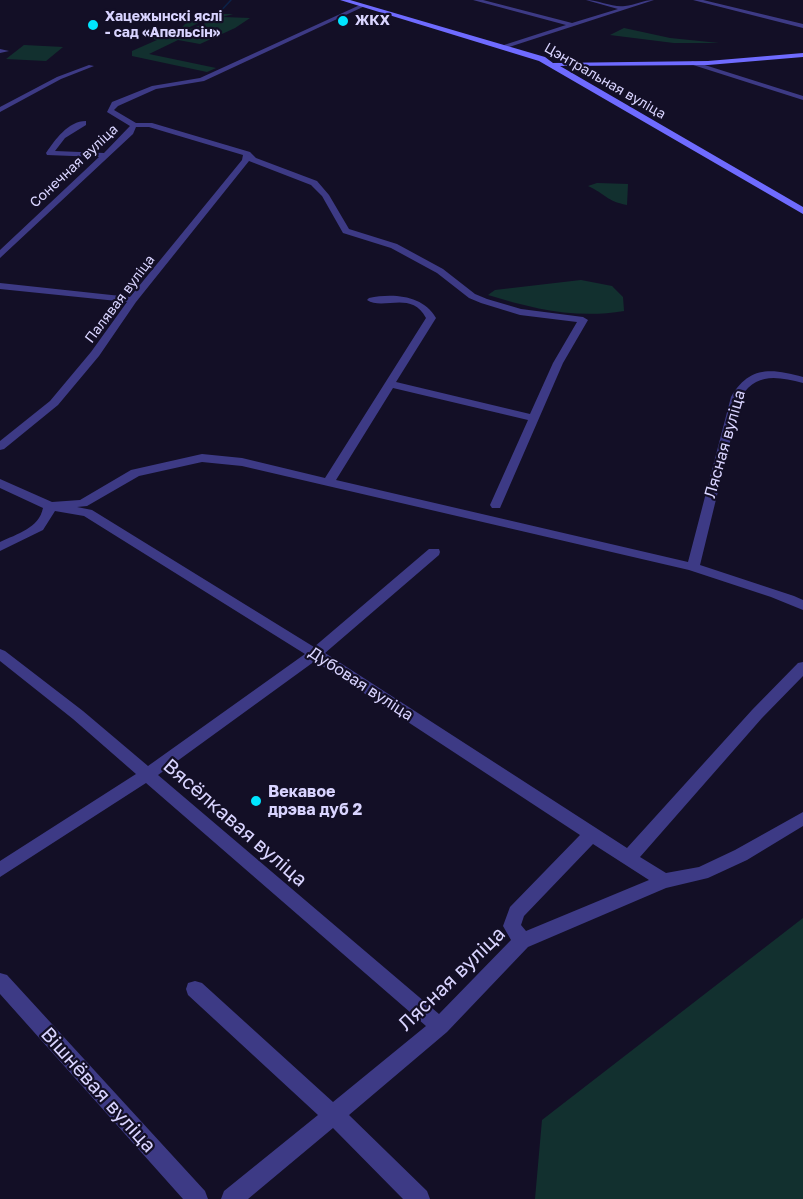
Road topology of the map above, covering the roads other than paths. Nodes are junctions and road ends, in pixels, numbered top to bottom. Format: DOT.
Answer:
graph roads {
  1 [pos="343,0"];
  2 [pos="476,0"];
  3 [pos="589,0"];
  4 [pos="651,0"];
  5 [pos="696,0"];
  6 [pos="362,6"];
  7 [pos="623,8"];
  8 [pos="571,25"];
  9 [pos="803,26"];
  10 [pos="506,46"];
  11 [pos="803,55"];
  12 [pos="550,63"];
  13 [pos="692,63"];
  14 [pos="91,66"];
  15 [pos="803,98"];
  16 [pos="0,110"];
  17 [pos="83,123"];
  18 [pos="134,125"];
  19 [pos="247,154"];
  20 [pos="104,155"];
  21 [pos="803,211"];
  22 [pos="0,255"];
  23 [pos="0,286"];
  24 [pos="133,300"];
  25 [pos="372,300"];
  26 [pos="803,380"];
  27 [pos="391,384"];
  28 [pos="534,418"];
  29 [pos="0,447"];
  30 [pos="0,483"];
  31 [pos="328,483"];
  32 [pos="496,505"];
  33 [pos="50,506"];
  34 [pos="0,548"];
  35 [pos="434,552"];
  36 [pos="693,567"];
  37 [pos="802,601"];
  38 [pos="0,654"];
  39 [pos="315,654"];
  40 [pos="803,667"];
  41 [pos="146,775"];
  42 [pos="803,818"];
  43 [pos="592,834"];
  44 [pos="629,858"];
  45 [pos="0,870"];
  46 [pos="664,881"];
  47 [pos="522,940"];
  48 [pos="0,981"];
  49 [pos="195,989"];
  50 [pos="440,1026"];
  51 [pos="333,1115"];
  52 [pos="197,1199"];
  53 [pos="232,1199"];
  54 [pos="419,1199"];
  1 -- 6 [label="street, Цэнтральная вуліца"];
  2 -- 8 [label="street"];
  3 -- 7 [label="street"];
  4 -- 7 [label="street"];
  5 -- 9 [label="street"];
  6 -- 10 [label="street, Цэнтральная вуліца"];
  6 -- 18 [label="street, Сонечная вуліца"];
  7 -- 8 [label="street"];
  8 -- 10 [label="street"];
  10 -- 12 [label="street, Цэнтральная вуліца"];
  11 -- 13 [label="street"];
  12 -- 13 [label="street"];
  12 -- 21 [label="street, Цэнтральная вуліца"];
  13 -- 15 [label="street"];
  14 -- 16 [label="street"];
  17 -- 20 [label="street"];
  18 -- 19 [label="street"];
  18 -- 20 [label="street, Сонечная вуліца"];
  19 -- 24 [label="street, Палявая вуліца"];
  19 -- 28 [label="street"];
  20 -- 22 [label="street, Сонечная вуліца"];
  23 -- 24 [label="street"];
  24 -- 29 [label="street, Палявая вуліца"];
  25 -- 27 [label="street"];
  26 -- 36 [label="street, Лясная вуліца"];
  27 -- 28 [label="street"];
  27 -- 31 [label="street"];
  28 -- 32 [label="street"];
  30 -- 33 [label="street"];
  31 -- 33 [label="street"];
  31 -- 36 [label="street"];
  33 -- 34 [label="street"];
  33 -- 39 [label="street, Дубовая вуліца"];
  35 -- 39 [label="street"];
  36 -- 37 [label="street"];
  38 -- 41 [label="street, Вясёлкавая вуліца"];
  39 -- 41 [label="street"];
  39 -- 43 [label="street, Дубовая вуліца"];
  40 -- 44 [label="street"];
  41 -- 45 [label="street"];
  41 -- 50 [label="street, Вясёлкавая вуліца"];
  42 -- 46 [label="street, Лясная вуліца"];
  43 -- 44 [label="street, Дубовая вуліца"];
  43 -- 47 [label="street"];
  44 -- 46 [label="street, Дубовая вуліца"];
  46 -- 47 [label="street, Лясная вуліца"];
  47 -- 50 [label="street, Лясная вуліца"];
  48 -- 52 [label="street, Вішнёвая вуліца"];
  49 -- 51 [label="street"];
  50 -- 51 [label="street, Лясная вуліца"];
  51 -- 53 [label="street, Лясная вуліца"];
  51 -- 54 [label="street"];
}
